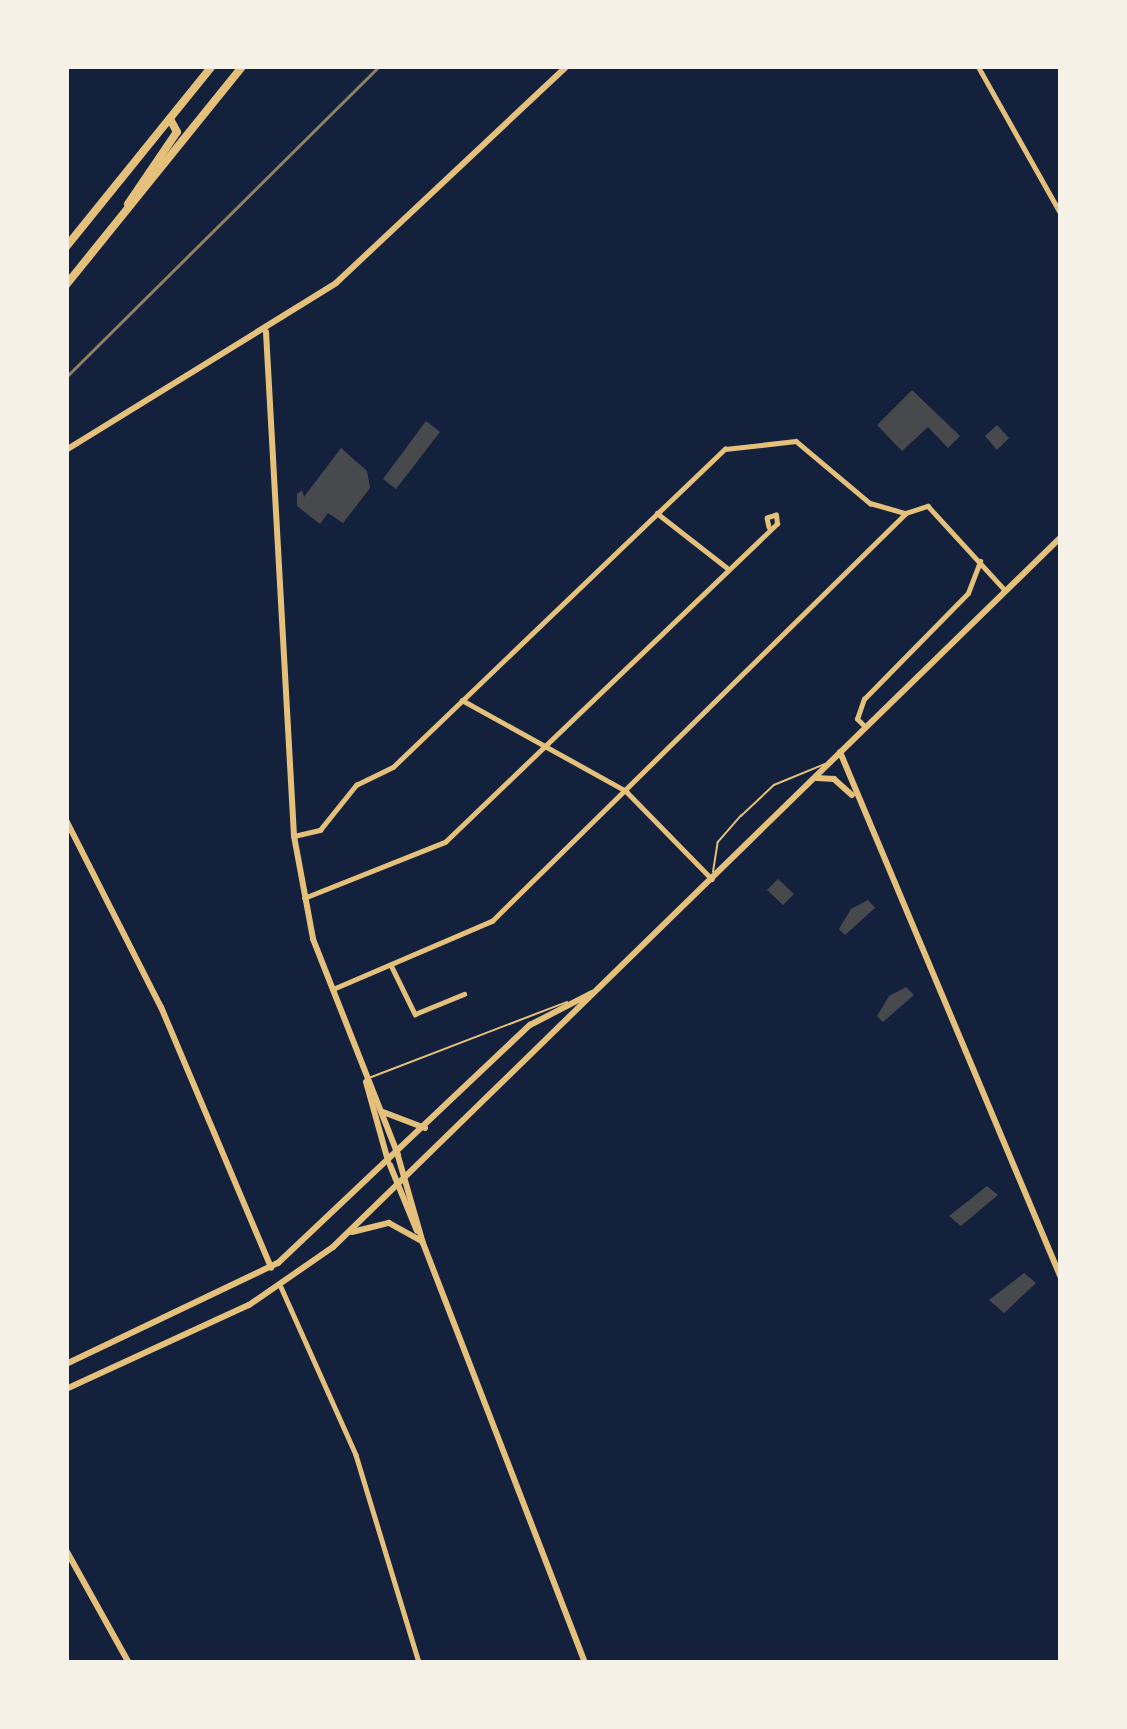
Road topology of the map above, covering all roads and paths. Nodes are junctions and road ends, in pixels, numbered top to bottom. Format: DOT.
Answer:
graph roads {
  1 [pos="212,66"];
  2 [pos="243,66"];
  3 [pos="567,66"];
  4 [pos="978,70"];
  5 [pos="170,119"];
  6 [pos="1061,214"];
  7 [pos="122,216"];
  8 [pos="66,247"];
  9 [pos="66,285"];
  10 [pos="266,332"];
  11 [pos="66,449"];
  12 [pos="657,513"];
  13 [pos="906,513"];
  14 [pos="769,527"];
  15 [pos="1061,537"];
  16 [pos="982,559"];
  17 [pos="726,567"];
  18 [pos="1005,590"];
  19 [pos="462,700"];
  20 [pos="865,727"];
  21 [pos="545,746"];
  22 [pos="840,752"];
  23 [pos="828,763"];
  24 [pos="806,786"];
  25 [pos="626,791"];
  26 [pos="858,802"];
  27 [pos="66,820"];
  28 [pos="294,836"];
  29 [pos="712,879"];
  30 [pos="304,898"];
  31 [pos="392,965"];
  32 [pos="332,988"];
  33 [pos="596,992"];
  34 [pos="464,994"];
  35 [pos="567,1002"];
  36 [pos="366,1078"];
  37 [pos="383,1112"];
  38 [pos="425,1128"];
  39 [pos="398,1156"];
  40 [pos="389,1164"];
  41 [pos="401,1181"];
  42 [pos="348,1234"];
  43 [pos="422,1241"];
  44 [pos="271,1268"];
  45 [pos="1061,1278"];
  46 [pos="281,1287"];
  47 [pos="66,1364"];
  48 [pos="66,1388"];
  49 [pos="66,1550"];
  50 [pos="129,1663"];
  51 [pos="418,1663"];
  52 [pos="585,1663"];
  1 -- 5 [label="main road"];
  2 -- 7 [label="main road"];
  3 -- 10 [label="main road"];
  4 -- 6 [label="street"];
  5 -- 7 [label="main road"];
  5 -- 8 [label="main road"];
  7 -- 9 [label="main road"];
  10 -- 11 [label="main road"];
  10 -- 28 [label="main road"];
  12 -- 13 [label="street"];
  12 -- 17 [label="street"];
  12 -- 19 [label="street"];
  13 -- 16 [label="street"];
  13 -- 25 [label="street"];
  14 -- 17 [label="street"];
  15 -- 18 [label="main road"];
  16 -- 18 [label="street"];
  16 -- 20 [label="street"];
  17 -- 21 [label="street"];
  18 -- 20 [label="main road"];
  19 -- 21 [label="street"];
  19 -- 28 [label="street"];
  20 -- 22 [label="main road"];
  21 -- 25 [label="street"];
  21 -- 30 [label="street"];
  22 -- 23 [label="main road"];
  22 -- 26 [label="main road"];
  23 -- 24 [label="main road"];
  23 -- 29 [label="lane"];
  24 -- 26 [label="main road"];
  24 -- 29 [label="main road"];
  25 -- 29 [label="street"];
  25 -- 31 [label="street"];
  26 -- 45 [label="main road"];
  27 -- 44 [label="main road"];
  28 -- 30 [label="main road"];
  29 -- 33 [label="main road"];
  30 -- 32 [label="main road"];
  31 -- 32 [label="street"];
  31 -- 34 [label="street"];
  32 -- 36 [label="main road"];
  33 -- 35 [label="main road"];
  33 -- 41 [label="main road"];
  35 -- 36 [label="lane"];
  35 -- 38 [label="main road"];
  36 -- 37 [label="main road"];
  36 -- 40 [label="main road"];
  37 -- 38 [label="main road"];
  37 -- 39 [label="main road"];
  38 -- 39 [label="main road"];
  39 -- 40 [label="main road"];
  39 -- 41 [label="main road"];
  40 -- 41 [label="main road"];
  40 -- 44 [label="main road"];
  41 -- 42 [label="main road"];
  41 -- 43 [label="main road"];
  42 -- 43 [label="main road"];
  42 -- 46 [label="main road"];
  43 -- 52 [label="main road"];
  44 -- 47 [label="main road"];
  46 -- 48 [label="main road"];
  46 -- 51 [label="street"];
  49 -- 50 [label="main road"];
}
